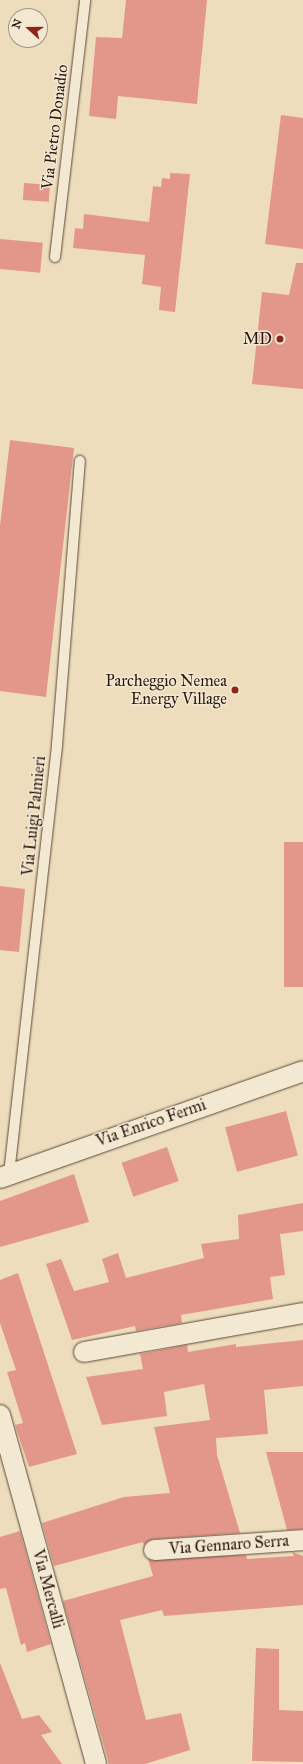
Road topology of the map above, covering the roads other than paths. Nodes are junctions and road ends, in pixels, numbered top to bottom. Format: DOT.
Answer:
graph roads {
  1 [pos="85,0"];
  2 [pos="55,257"];
  3 [pos="80,461"];
  4 [pos="303,1071"];
  5 [pos="5,1176"];
  6 [pos="303,1314"];
  7 [pos="84,1352"];
  8 [pos="0,1415"];
  9 [pos="303,1540"];
  10 [pos="154,1550"];
  11 [pos="96,1764"];
  1 -- 2 [label="lane, Via Pietro Donadio"];
  3 -- 5 [label="lane, Via Luigi Palmieri"];
  4 -- 5 [label="street, Via Enrico Fermi"];
  6 -- 7 [label="street"];
  8 -- 11 [label="street, Via Mercalli"];
  9 -- 10 [label="street, Via Gennaro Serra"];
}
